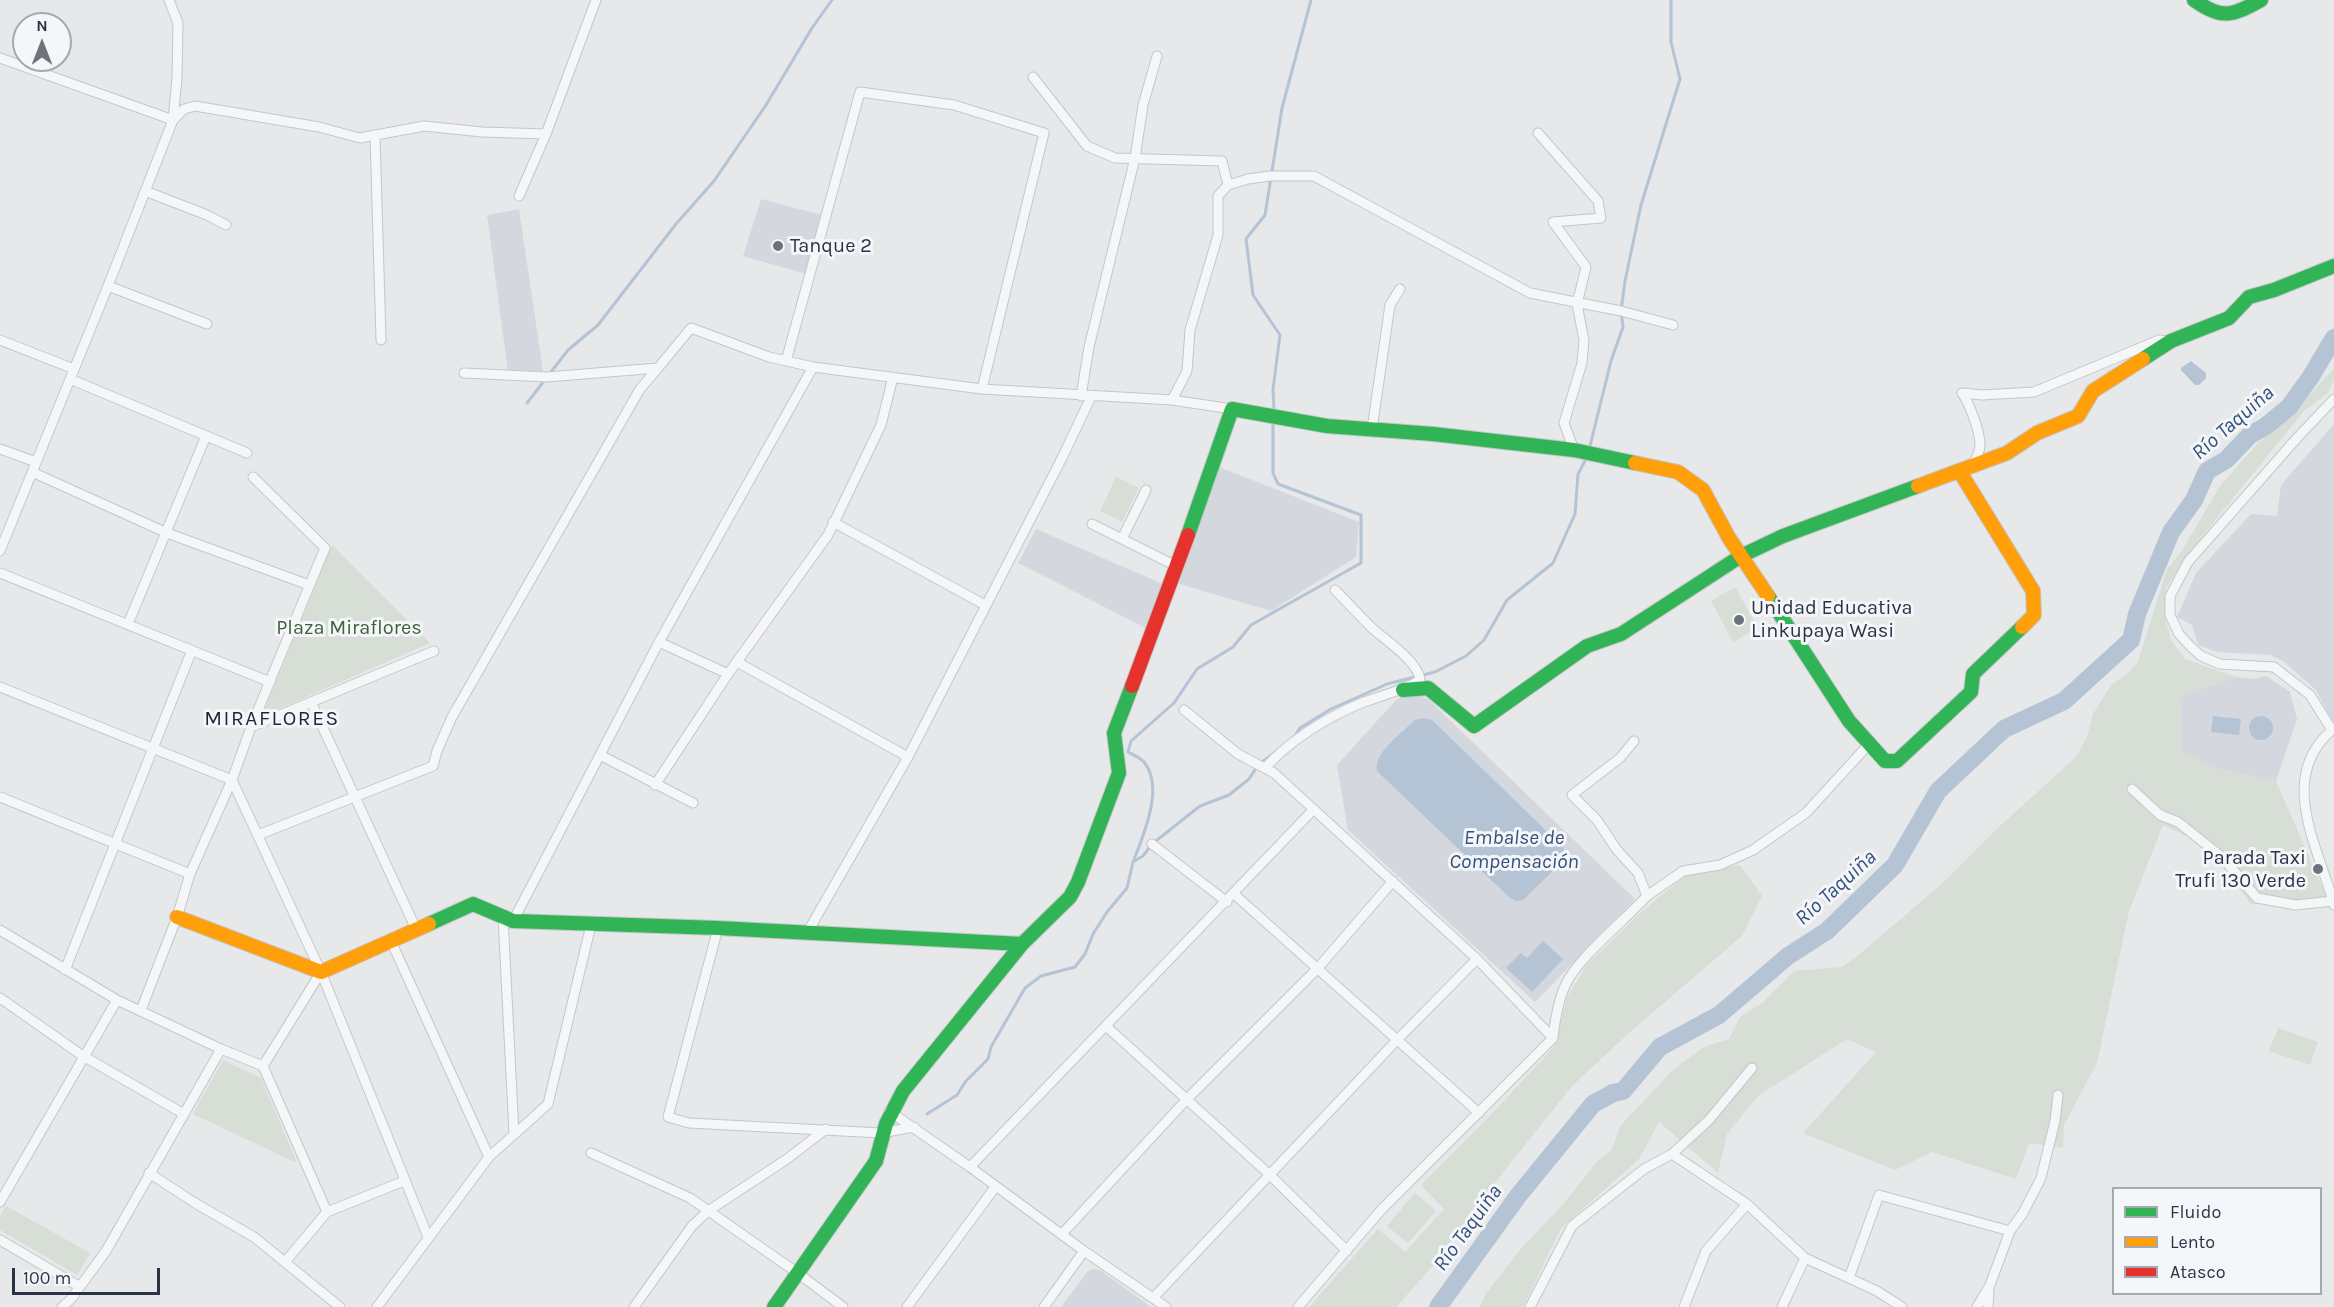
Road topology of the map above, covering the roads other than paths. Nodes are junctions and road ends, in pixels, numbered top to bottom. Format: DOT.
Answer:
graph roads {
  1 [pos="169,0"];
  2 [pos="596,0"];
  3 [pos="2194,0"];
  4 [pos="2261,0"];
  5 [pos="1157,56"];
  6 [pos="0,58"];
  7 [pos="1033,77"];
  8 [pos="173,120"];
  9 [pos="1538,133"];
  10 [pos="546,134"];
  11 [pos="375,135"];
  12 [pos="1135,158"];
  13 [pos="1228,185"];
  14 [pos="145,191"];
  15 [pos="519,195"];
  16 [pos="226,225"];
  17 [pos="2334,266"];
  18 [pos="108,286"];
  19 [pos="1400,289"];
  20 [pos="1577,304"];
  21 [pos="207,324"];
  22 [pos="1672,324"];
  23 [pos="0,340"];
  24 [pos="381,340"];
  25 [pos="2171,341"];
  26 [pos="786,361"];
  27 [pos="813,367"];
  28 [pos="658,368"];
  29 [pos="74,369"];
  30 [pos="464,373"];
  31 [pos="893,377"];
  32 [pos="70,379"];
  33 [pos="982,389"];
  34 [pos="1081,396"];
  35 [pos="1091,397"];
  36 [pos="2334,399"];
  37 [pos="1172,400"];
  38 [pos="1232,409"];
  39 [pos="1372,429"];
  40 [pos="206,436"];
  41 [pos="0,449"];
  42 [pos="1574,450"];
  43 [pos="246,453"];
  44 [pos="34,467"];
  45 [pos="1966,470"];
  46 [pos="253,477"];
  47 [pos="1146,490"];
  48 [pos="833,522"];
  49 [pos="1092,524"];
  50 [pos="167,533"];
  51 [pos="1122,539"];
  52 [pos="0,551"];
  53 [pos="1741,556"];
  54 [pos="1176,566"];
  55 [pos="0,573"];
  56 [pos="309,585"];
  57 [pos="1335,590"];
  58 [pos="985,604"];
  59 [pos="128,624"];
  60 [pos="659,642"];
  61 [pos="192,650"];
  62 [pos="434,651"];
  63 [pos="737,662"];
  64 [pos="728,674"];
  65 [pos="270,682"];
  66 [pos="0,687"];
  67 [pos="1403,690"];
  68 [pos="311,702"];
  69 [pos="1184,710"];
  70 [pos="251,727"];
  71 [pos="1634,741"];
  72 [pos="1869,744"];
  73 [pos="154,749"];
  74 [pos="600,755"];
  75 [pos="908,757"];
  76 [pos="1265,768"];
  77 [pos="232,780"];
  78 [pos="655,785"];
  79 [pos="2132,789"];
  80 [pos="0,797"];
  81 [pos="356,798"];
  82 [pos="693,803"];
  83 [pos="1314,809"];
  84 [pos="258,835"];
  85 [pos="117,844"];
  86 [pos="1152,844"];
  87 [pos="190,874"];
  88 [pos="1393,881"];
  89 [pos="1234,894"];
  90 [pos="1647,896"];
  91 [pos="1227,902"];
  92 [pos="2334,903"];
  93 [pos="177,917"];
  94 [pos="508,919"];
  95 [pos="591,925"];
  96 [pos="416,928"];
  97 [pos="718,928"];
  98 [pos="0,930"];
  99 [pos="807,933"];
  100 [pos="391,940"];
  101 [pos="1022,944"];
  102 [pos="1477,959"];
  103 [pos="1318,968"];
  104 [pos="65,970"];
  105 [pos="321,972"];
  106 [pos="0,998"];
  107 [pos="117,1000"];
  108 [pos="141,1010"];
  109 [pos="1107,1027"];
  110 [pos="1553,1038"];
  111 [pos="1398,1040"];
  112 [pos="221,1049"];
  113 [pos="83,1056"];
  114 [pos="263,1066"];
  115 [pos="1752,1068"];
  116 [pos="2058,1095"];
  117 [pos="1187,1099"];
  118 [pos="889,1112"];
  119 [pos="1479,1113"];
  120 [pos="184,1114"];
  121 [pos="914,1127"];
  122 [pos="826,1129"];
  123 [pos="882,1133"];
  124 [pos="514,1134"];
  125 [pos="591,1153"];
  126 [pos="1672,1154"];
  127 [pos="489,1157"];
  128 [pos="970,1167"];
  129 [pos="149,1173"];
  130 [pos="1270,1175"];
  131 [pos="404,1181"];
  132 [pos="996,1186"];
  133 [pos="0,1202"];
  134 [pos="1747,1204"];
  135 [pos="708,1211"];
  136 [pos="327,1212"];
  137 [pos="2010,1231"];
  138 [pos="1062,1234"];
  139 [pos="428,1237"];
  140 [pos="0,1240"];
  141 [pos="1084,1251"];
  142 [pos="1347,1251"];
  143 [pos="1805,1258"];
  144 [pos="285,1262"];
  145 [pos="799,1274"];
  146 [pos="1849,1278"];
  147 [pos="1990,1285"];
  148 [pos="80,1287"];
  149 [pos="1154,1297"];
  150 [pos="1886,1303"];
  151 [pos="62,1307"];
  152 [pos="340,1307"];
  153 [pos="377,1307"];
  154 [pos="634,1307"];
  155 [pos="774,1307"];
  156 [pos="843,1307"];
  157 [pos="907,1307"];
  158 [pos="1044,1307"];
  159 [pos="1166,1307"];
  160 [pos="1299,1307"];
  161 [pos="1530,1307"];
  162 [pos="1684,1307"];
  163 [pos="1782,1307"];
  164 [pos="1902,1307"];
  165 [pos="1977,1307"];
  166 [pos="1988,1307"];
  1 -- 8 [label="street"];
  2 -- 10 [label="street"];
  3 -- 4 [label="street"];
  5 -- 12 [label="street"];
  6 -- 8 [label="street"];
  7 -- 12 [label="street"];
  8 -- 11 [label="street"];
  8 -- 14 [label="street"];
  9 -- 20 [label="street"];
  10 -- 11 [label="street"];
  10 -- 15 [label="street"];
  11 -- 24 [label="street"];
  12 -- 13 [label="street"];
  12 -- 34 [label="street"];
  13 -- 20 [label="street"];
  13 -- 37 [label="street"];
  14 -- 16 [label="street"];
  14 -- 18 [label="street"];
  17 -- 25 [label="street"];
  18 -- 21 [label="street"];
  18 -- 29 [label="street"];
  19 -- 39 [label="street"];
  20 -- 22 [label="street"];
  20 -- 42 [label="street"];
  23 -- 29 [label="street"];
  25 -- 45 [label="street"];
  25 -- 45 [label="street"];
  26 -- 27 [label="street"];
  26 -- 28 [label="street"];
  26 -- 33 [label="street"];
  27 -- 31 [label="street"];
  27 -- 60 [label="street"];
  28 -- 30 [label="street"];
  28 -- 81 [label="street"];
  29 -- 32 [label="street"];
  31 -- 33 [label="street"];
  31 -- 48 [label="street"];
  32 -- 40 [label="street"];
  32 -- 44 [label="street"];
  33 -- 34 [label="street"];
  34 -- 35 [label="street"];
  35 -- 37 [label="street"];
  35 -- 58 [label="street"];
  36 -- 92 [label="street"];
  37 -- 38 [label="street"];
  38 -- 39 [label="street"];
  38 -- 54 [label="street"];
  39 -- 42 [label="street"];
  40 -- 43 [label="street"];
  40 -- 50 [label="street"];
  41 -- 44 [label="street"];
  42 -- 53 [label="street"];
  44 -- 50 [label="street"];
  44 -- 52 [label="street"];
  45 -- 53 [label="street"];
  45 -- 72 [label="street"];
  46 -- 56 [label="street"];
  47 -- 51 [label="street"];
  48 -- 58 [label="street"];
  48 -- 63 [label="street"];
  49 -- 51 [label="street"];
  50 -- 56 [label="street"];
  50 -- 59 [label="street"];
  51 -- 54 [label="street"];
  53 -- 67 [label="street"];
  53 -- 72 [label="street"];
  54 -- 101 [label="street"];
  55 -- 59 [label="street"];
  56 -- 65 [label="street"];
  57 -- 67 [label="street"];
  58 -- 75 [label="street"];
  59 -- 61 [label="street"];
  60 -- 64 [label="street"];
  60 -- 74 [label="street"];
  61 -- 65 [label="street"];
  61 -- 73 [label="street"];
  62 -- 68 [label="street"];
  63 -- 64 [label="street"];
  63 -- 75 [label="street"];
  64 -- 78 [label="street"];
  65 -- 70 [label="street"];
  66 -- 73 [label="street"];
  67 -- 76 [label="street"];
  68 -- 70 [label="street"];
  68 -- 81 [label="street"];
  69 -- 76 [label="street"];
  70 -- 77 [label="street"];
  71 -- 90 [label="street"];
  72 -- 90 [label="street"];
  73 -- 77 [label="street"];
  73 -- 85 [label="street"];
  74 -- 78 [label="street"];
  74 -- 94 [label="street"];
  75 -- 99 [label="street"];
  76 -- 83 [label="street"];
  77 -- 84 [label="street"];
  77 -- 87 [label="street"];
  78 -- 82 [label="street"];
  79 -- 92 [label="street"];
  80 -- 85 [label="street"];
  81 -- 84 [label="street"];
  81 -- 96 [label="street"];
  83 -- 88 [label="street"];
  83 -- 89 [label="street"];
  84 -- 105 [label="street"];
  85 -- 87 [label="street"];
  85 -- 104 [label="street"];
  86 -- 91 [label="street"];
  87 -- 93 [label="street"];
  88 -- 102 [label="street"];
  88 -- 103 [label="street"];
  89 -- 91 [label="street"];
  89 -- 103 [label="street"];
  90 -- 110 [label="street"];
  91 -- 109 [label="street"];
  93 -- 105 [label="street"];
  93 -- 108 [label="street"];
  94 -- 95 [label="street"];
  94 -- 96 [label="street"];
  94 -- 124 [label="street"];
  95 -- 97 [label="street"];
  95 -- 124 [label="street"];
  96 -- 100 [label="street"];
  97 -- 99 [label="street"];
  97 -- 122 [label="street"];
  98 -- 104 [label="street"];
  99 -- 101 [label="street"];
  100 -- 105 [label="street"];
  100 -- 127 [label="street"];
  101 -- 118 [label="street"];
  102 -- 110 [label="street"];
  102 -- 111 [label="street"];
  103 -- 111 [label="street"];
  103 -- 117 [label="street"];
  104 -- 107 [label="street"];
  105 -- 114 [label="street"];
  105 -- 131 [label="street"];
  106 -- 113 [label="street"];
  107 -- 108 [label="street"];
  107 -- 113 [label="street"];
  108 -- 112 [label="street"];
  109 -- 117 [label="street"];
  109 -- 128 [label="street"];
  110 -- 119 [label="street"];
  111 -- 119 [label="street"];
  111 -- 130 [label="street"];
  112 -- 114 [label="street"];
  112 -- 120 [label="street"];
  113 -- 120 [label="street"];
  113 -- 133 [label="street"];
  114 -- 136 [label="street"];
  115 -- 126 [label="street"];
  116 -- 137 [label="street"];
  117 -- 130 [label="street"];
  117 -- 138 [label="street"];
  118 -- 121 [label="street"];
  118 -- 123 [label="street"];
  119 -- 142 [label="street"];
  120 -- 129 [label="street"];
  121 -- 123 [label="street"];
  121 -- 128 [label="street"];
  122 -- 123 [label="street"];
  122 -- 135 [label="street"];
  123 -- 145 [label="street"];
  124 -- 127 [label="street"];
  125 -- 135 [label="street"];
  126 -- 134 [label="street"];
  126 -- 161 [label="street"];
  127 -- 139 [label="street"];
  128 -- 132 [label="street"];
  129 -- 144 [label="street"];
  129 -- 148 [label="street"];
  130 -- 142 [label="street"];
  130 -- 149 [label="street"];
  131 -- 136 [label="street"];
  131 -- 139 [label="street"];
  132 -- 138 [label="street"];
  132 -- 157 [label="street"];
  134 -- 143 [label="street"];
  134 -- 162 [label="street"];
  135 -- 145 [label="street"];
  135 -- 154 [label="street"];
  136 -- 144 [label="street"];
  137 -- 146 [label="street"];
  137 -- 147 [label="street"];
  138 -- 141 [label="street"];
  139 -- 153 [label="street"];
  140 -- 148 [label="street"];
  141 -- 149 [label="street"];
  141 -- 158 [label="street"];
  142 -- 160 [label="street"];
  143 -- 146 [label="street"];
  143 -- 163 [label="street"];
  144 -- 152 [label="street"];
  145 -- 155 [label="street"];
  145 -- 156 [label="street"];
  146 -- 150 [label="street"];
  147 -- 165 [label="street"];
  147 -- 166 [label="street"];
  148 -- 151 [label="street"];
  149 -- 159 [label="street"];
  150 -- 164 [label="street"];
}
